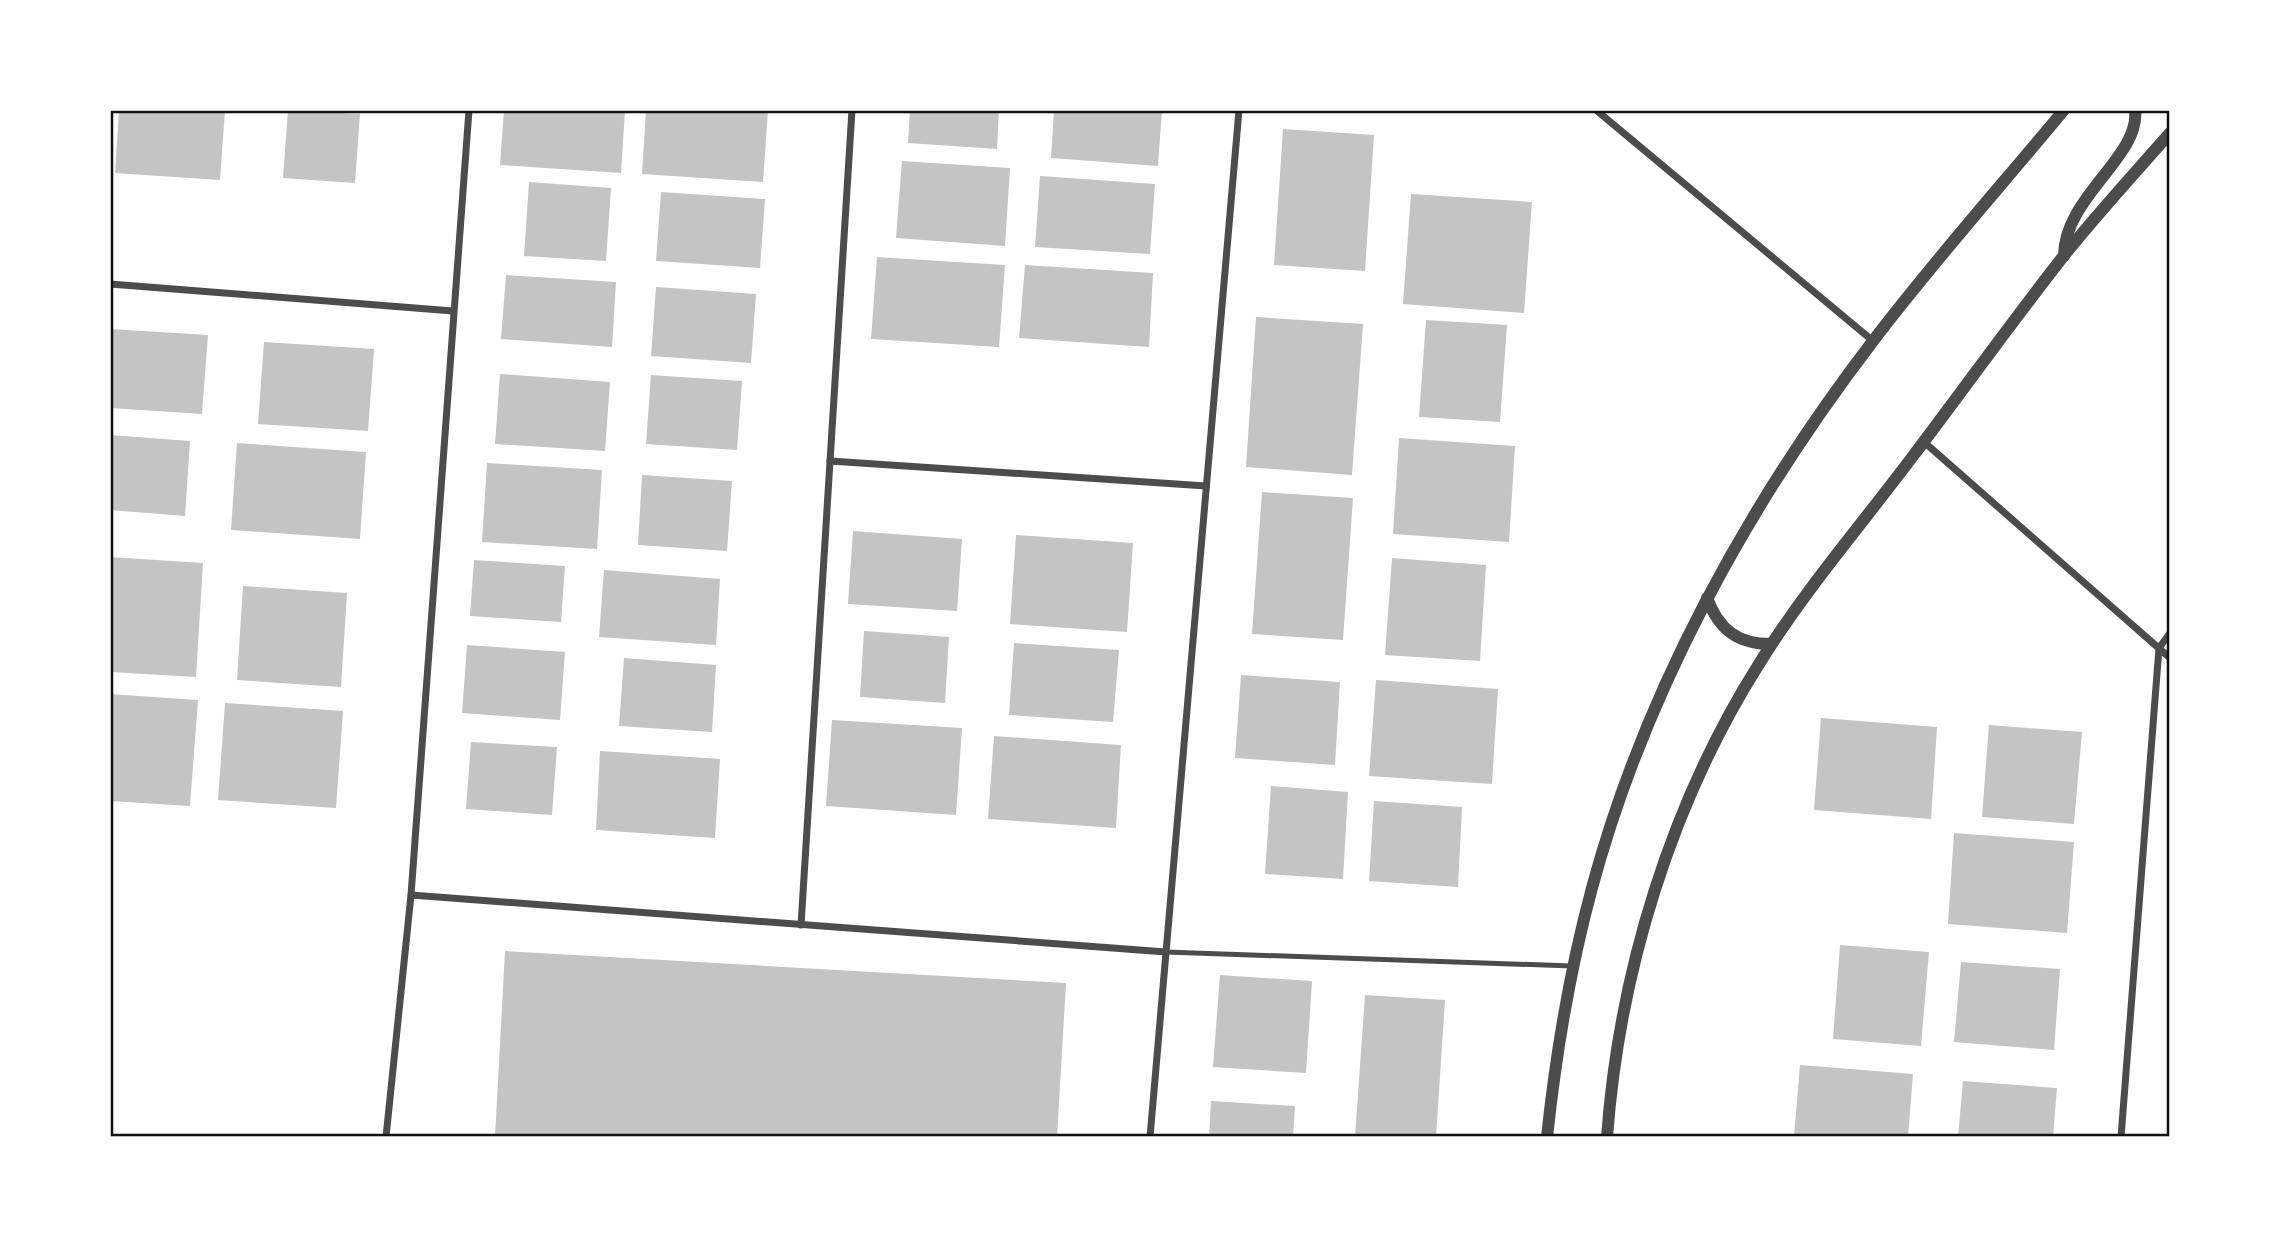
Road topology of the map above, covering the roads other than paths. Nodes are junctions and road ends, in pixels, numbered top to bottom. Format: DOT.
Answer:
graph roads {
  1 [pos="469,110"];
  2 [pos="852,110"];
  3 [pos="1239,110"];
  4 [pos="1596,110"];
  5 [pos="2064,110"];
  6 [pos="2134,110"];
  7 [pos="2170,133"];
  8 [pos="2064,256"];
  9 [pos="110,284"];
  10 [pos="453,311"];
  11 [pos="1873,341"];
  12 [pos="1924,442"];
  13 [pos="830,461"];
  14 [pos="1206,486"];
  15 [pos="1707,598"];
  16 [pos="2170,633"];
  17 [pos="1771,644"];
  18 [pos="2159,648"];
  19 [pos="2170,658"];
  20 [pos="411,895"];
  21 [pos="801,925"];
  22 [pos="1166,952"];
  23 [pos="1574,966"];
  24 [pos="386,1137"];
  25 [pos="1150,1137"];
  26 [pos="1547,1137"];
  27 [pos="1607,1137"];
  28 [pos="2120,1137"];
  1 -- 10 [label="street"];
  2 -- 13 [label="street"];
  3 -- 14 [label="street"];
  4 -- 11 [label="street"];
  5 -- 11 [label="street"];
  6 -- 8 [label="street"];
  7 -- 8 [label="street"];
  8 -- 12 [label="street"];
  9 -- 10 [label="street"];
  10 -- 20 [label="street"];
  11 -- 15 [label="street"];
  12 -- 17 [label="street"];
  12 -- 18 [label="street"];
  13 -- 14 [label="street"];
  13 -- 21 [label="street"];
  14 -- 22 [label="street"];
  15 -- 17 [label="street"];
  15 -- 23 [label="street"];
  16 -- 18 [label="street"];
  17 -- 27 [label="street"];
  18 -- 19 [label="street"];
  18 -- 28 [label="street"];
  20 -- 21 [label="street"];
  20 -- 24 [label="street"];
  21 -- 22 [label="street"];
  22 -- 23 [label="lane"];
  22 -- 25 [label="street"];
  23 -- 26 [label="street"];
}
